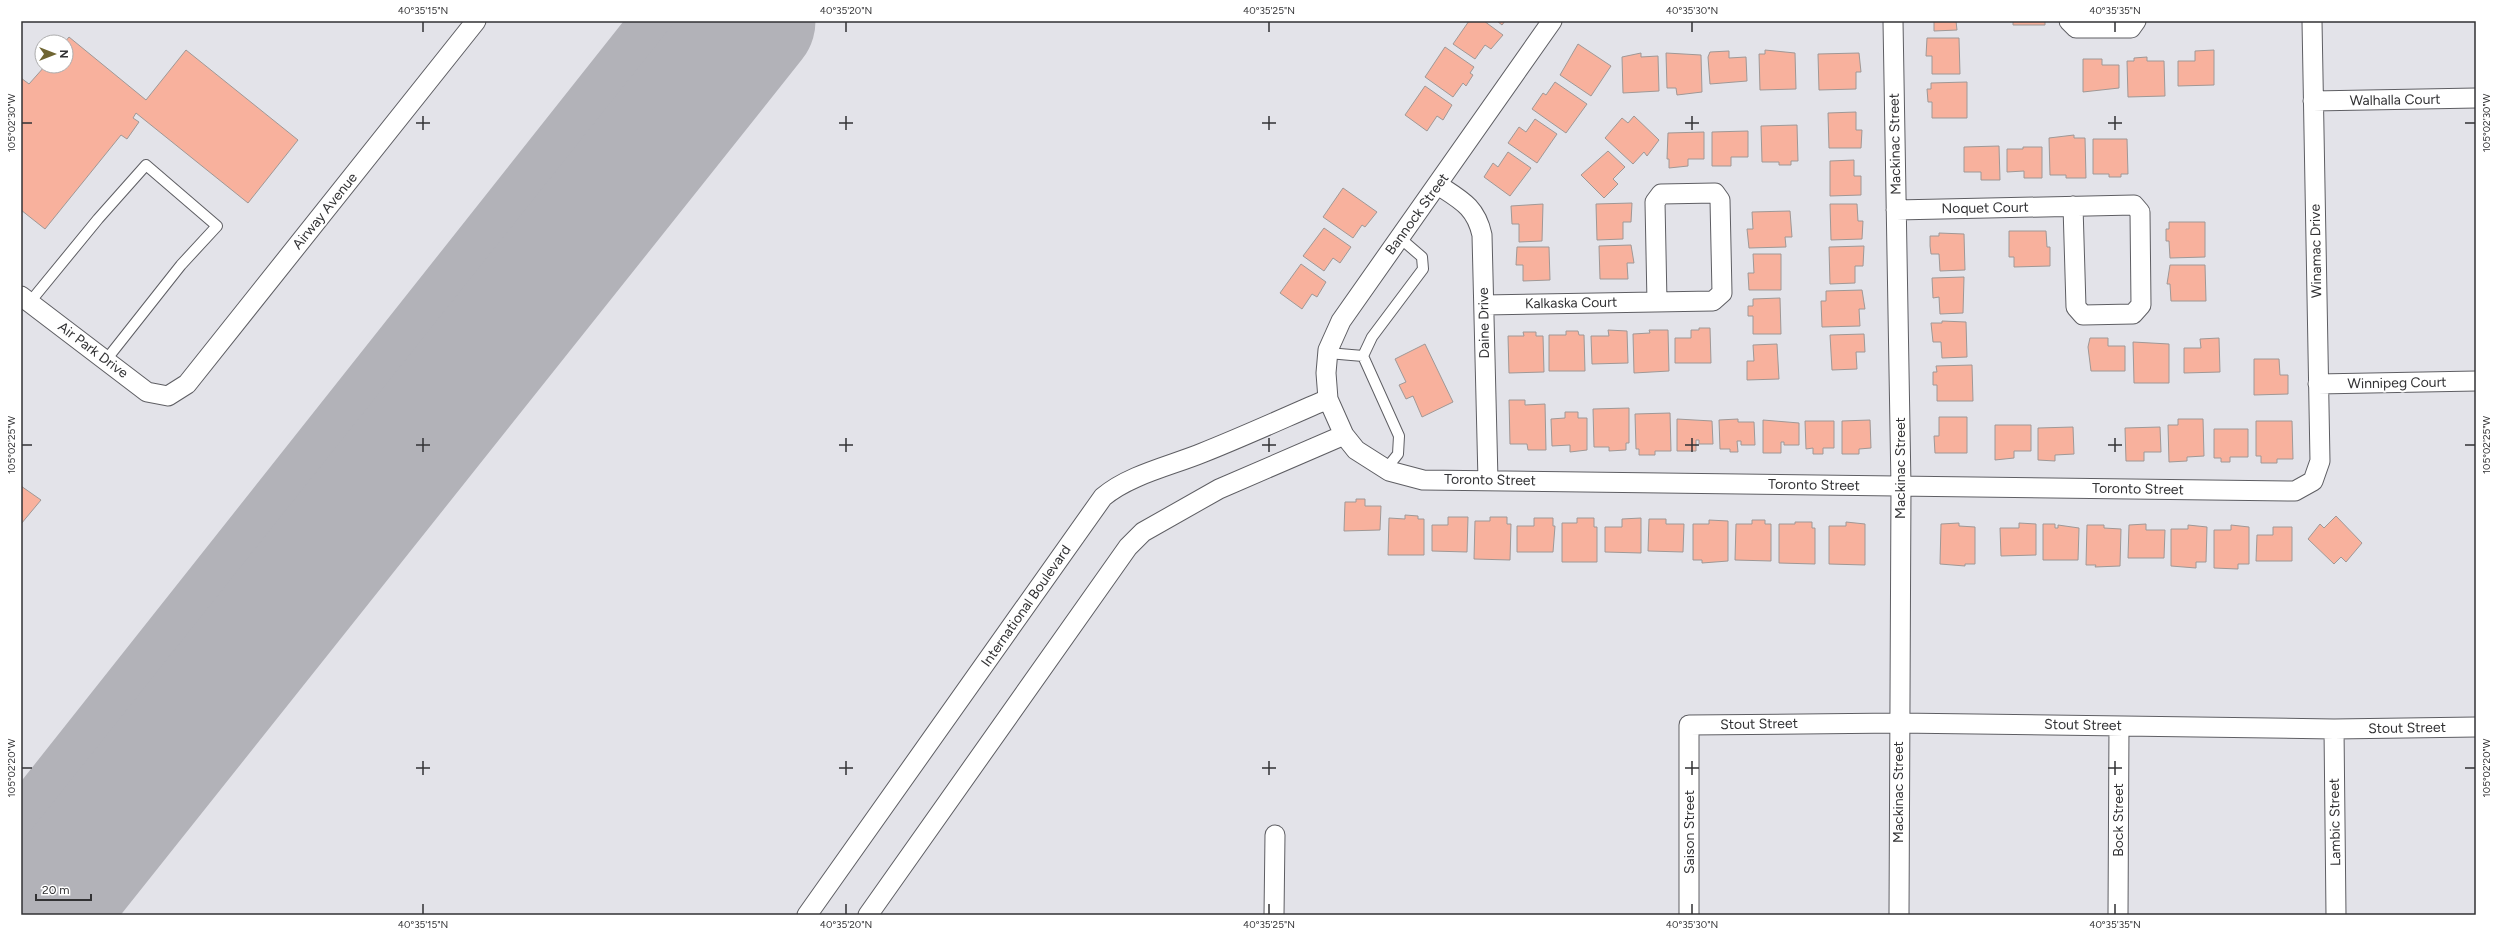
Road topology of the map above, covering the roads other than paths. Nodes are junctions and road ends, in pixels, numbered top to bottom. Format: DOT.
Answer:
graph roads {
  1 [pos="476,21"];
  2 [pos="1552,21"];
  3 [pos="1893,21"];
  4 [pos="2069,21"];
  5 [pos="2136,21"];
  6 [pos="2312,21"];
  7 [pos="2476,98"];
  8 [pos="2313,101"];
  9 [pos="1438,185"];
  10 [pos="2073,206"];
  11 [pos="1896,210"];
  12 [pos="1400,238"];
  13 [pos="25,299"];
  14 [pos="1657,302"];
  15 [pos="1484,305"];
  16 [pos="1328,353"];
  17 [pos="1363,356"];
  18 [pos="106,360"];
  19 [pos="2476,381"];
  20 [pos="2318,384"];
  21 [pos="168,396"];
  22 [pos="1328,399"];
  23 [pos="1340,428"];
  24 [pos="1386,469"];
  25 [pos="1488,480"];
  26 [pos="2313,481"];
  27 [pos="1901,486"];
  28 [pos="1898,723"];
  29 [pos="1689,725"];
  30 [pos="2118,726"];
  31 [pos="2476,726"];
  32 [pos="2334,729"];
  33 [pos="1275,835"];
  34 [pos="807,915"];
  35 [pos="868,915"];
  36 [pos="1274,915"];
  37 [pos="1689,915"];
  38 [pos="1899,915"];
  39 [pos="2118,915"];
  40 [pos="2336,915"];
  1 -- 21 [label="street, Airway Avenue"];
  2 -- 9 [label="street, Bannock Street"];
  3 -- 11 [label="street, Mackinac Street"];
  4 -- 5 [label="street"];
  6 -- 8 [label="street, Winamac Drive"];
  7 -- 8 [label="street, Walhalla Court"];
  8 -- 20 [label="street, Winamac Drive"];
  9 -- 12 [label="street, Bannock Street"];
  9 -- 15 [label="street, Daine Drive"];
  10 -- 10 [label="street, Noquet Court"];
  10 -- 11 [label="street, Noquet Court"];
  11 -- 27 [label="street, Mackinac Street"];
  12 -- 16 [label="street, Bannock Street"];
  12 -- 17 [label="lane"];
  13 -- 18 [label="street, Air Park Drive"];
  13 -- 18 [label="lane"];
  14 -- 14 [label="street, Kalkaska Court"];
  14 -- 15 [label="street, Kalkaska Court"];
  15 -- 25 [label="street, Daine Drive"];
  16 -- 17 [label="lane"];
  16 -- 22 [label="street, Bannock Street"];
  17 -- 24 [label="lane"];
  18 -- 21 [label="street, Air Park Drive"];
  19 -- 20 [label="street, Winnipeg Court"];
  20 -- 26 [label="street, Winamac Drive"];
  22 -- 23 [label="street, Bannock Street"];
  22 -- 34 [label="street, International Boulevard"];
  23 -- 24 [label="street, Toronto Street"];
  23 -- 35 [label="street"];
  24 -- 25 [label="street, Toronto Street"];
  25 -- 27 [label="street, Toronto Street"];
  26 -- 27 [label="street, Toronto Street"];
  27 -- 28 [label="street, Mackinac Street"];
  28 -- 29 [label="street, Stout Street"];
  28 -- 30 [label="street, Stout Street"];
  28 -- 38 [label="street, Mackinac Street"];
  29 -- 37 [label="street, Saison Street"];
  30 -- 32 [label="street, Stout Street"];
  30 -- 39 [label="street, Bock Street"];
  31 -- 32 [label="street, Stout Street"];
  32 -- 40 [label="street, Lambic Street"];
  33 -- 36 [label="street"];
}
